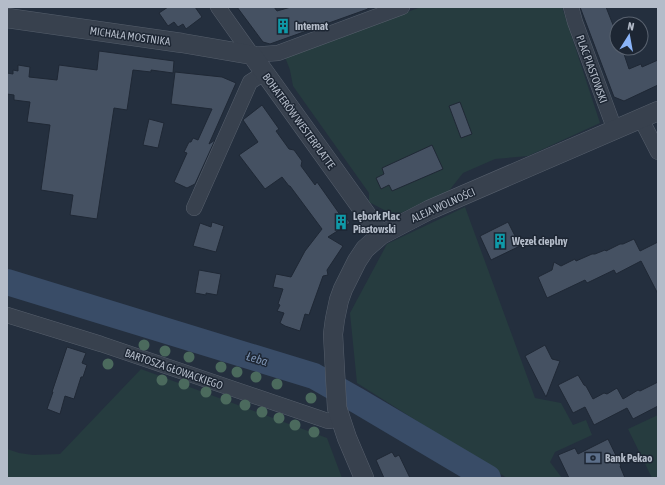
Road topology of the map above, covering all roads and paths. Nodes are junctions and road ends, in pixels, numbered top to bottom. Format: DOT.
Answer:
graph roads {
  1 [pos="218,7"];
  2 [pos="402,7"];
  3 [pos="571,7"];
  4 [pos="7,18"];
  5 [pos="252,56"];
  6 [pos="264,73"];
  7 [pos="650,115"];
  8 [pos="615,130"];
  9 [pos="658,152"];
  10 [pos="194,208"];
  11 [pos="381,235"];
  12 [pos="7,314"];
  13 [pos="338,414"];
  14 [pos="364,478"];
  1 -- 5 [label="street, BOHATERÓW WESTERPLATTE"];
  2 -- 5 [label="street"];
  3 -- 8 [label="street, PLAC PIASTOWSKI"];
  4 -- 5 [label="street, MICHAŁA MOSTNIKA"];
  5 -- 6 [label="street, BOHATERÓW WESTERPLATTE"];
  6 -- 10 [label="street"];
  6 -- 11 [label="street, BOHATERÓW WESTERPLATTE"];
  7 -- 8 [label="street, ALEJA WOLNOŚCI"];
  7 -- 9 [label="street"];
  8 -- 11 [label="street, ALEJA WOLNOŚCI"];
  11 -- 13 [label="street, ALEJA WOLNOŚCI"];
  12 -- 13 [label="street, BARTOSZA GŁOWACKIEGO"];
  13 -- 14 [label="street, ALEJA WOLNOŚCI"];
}
